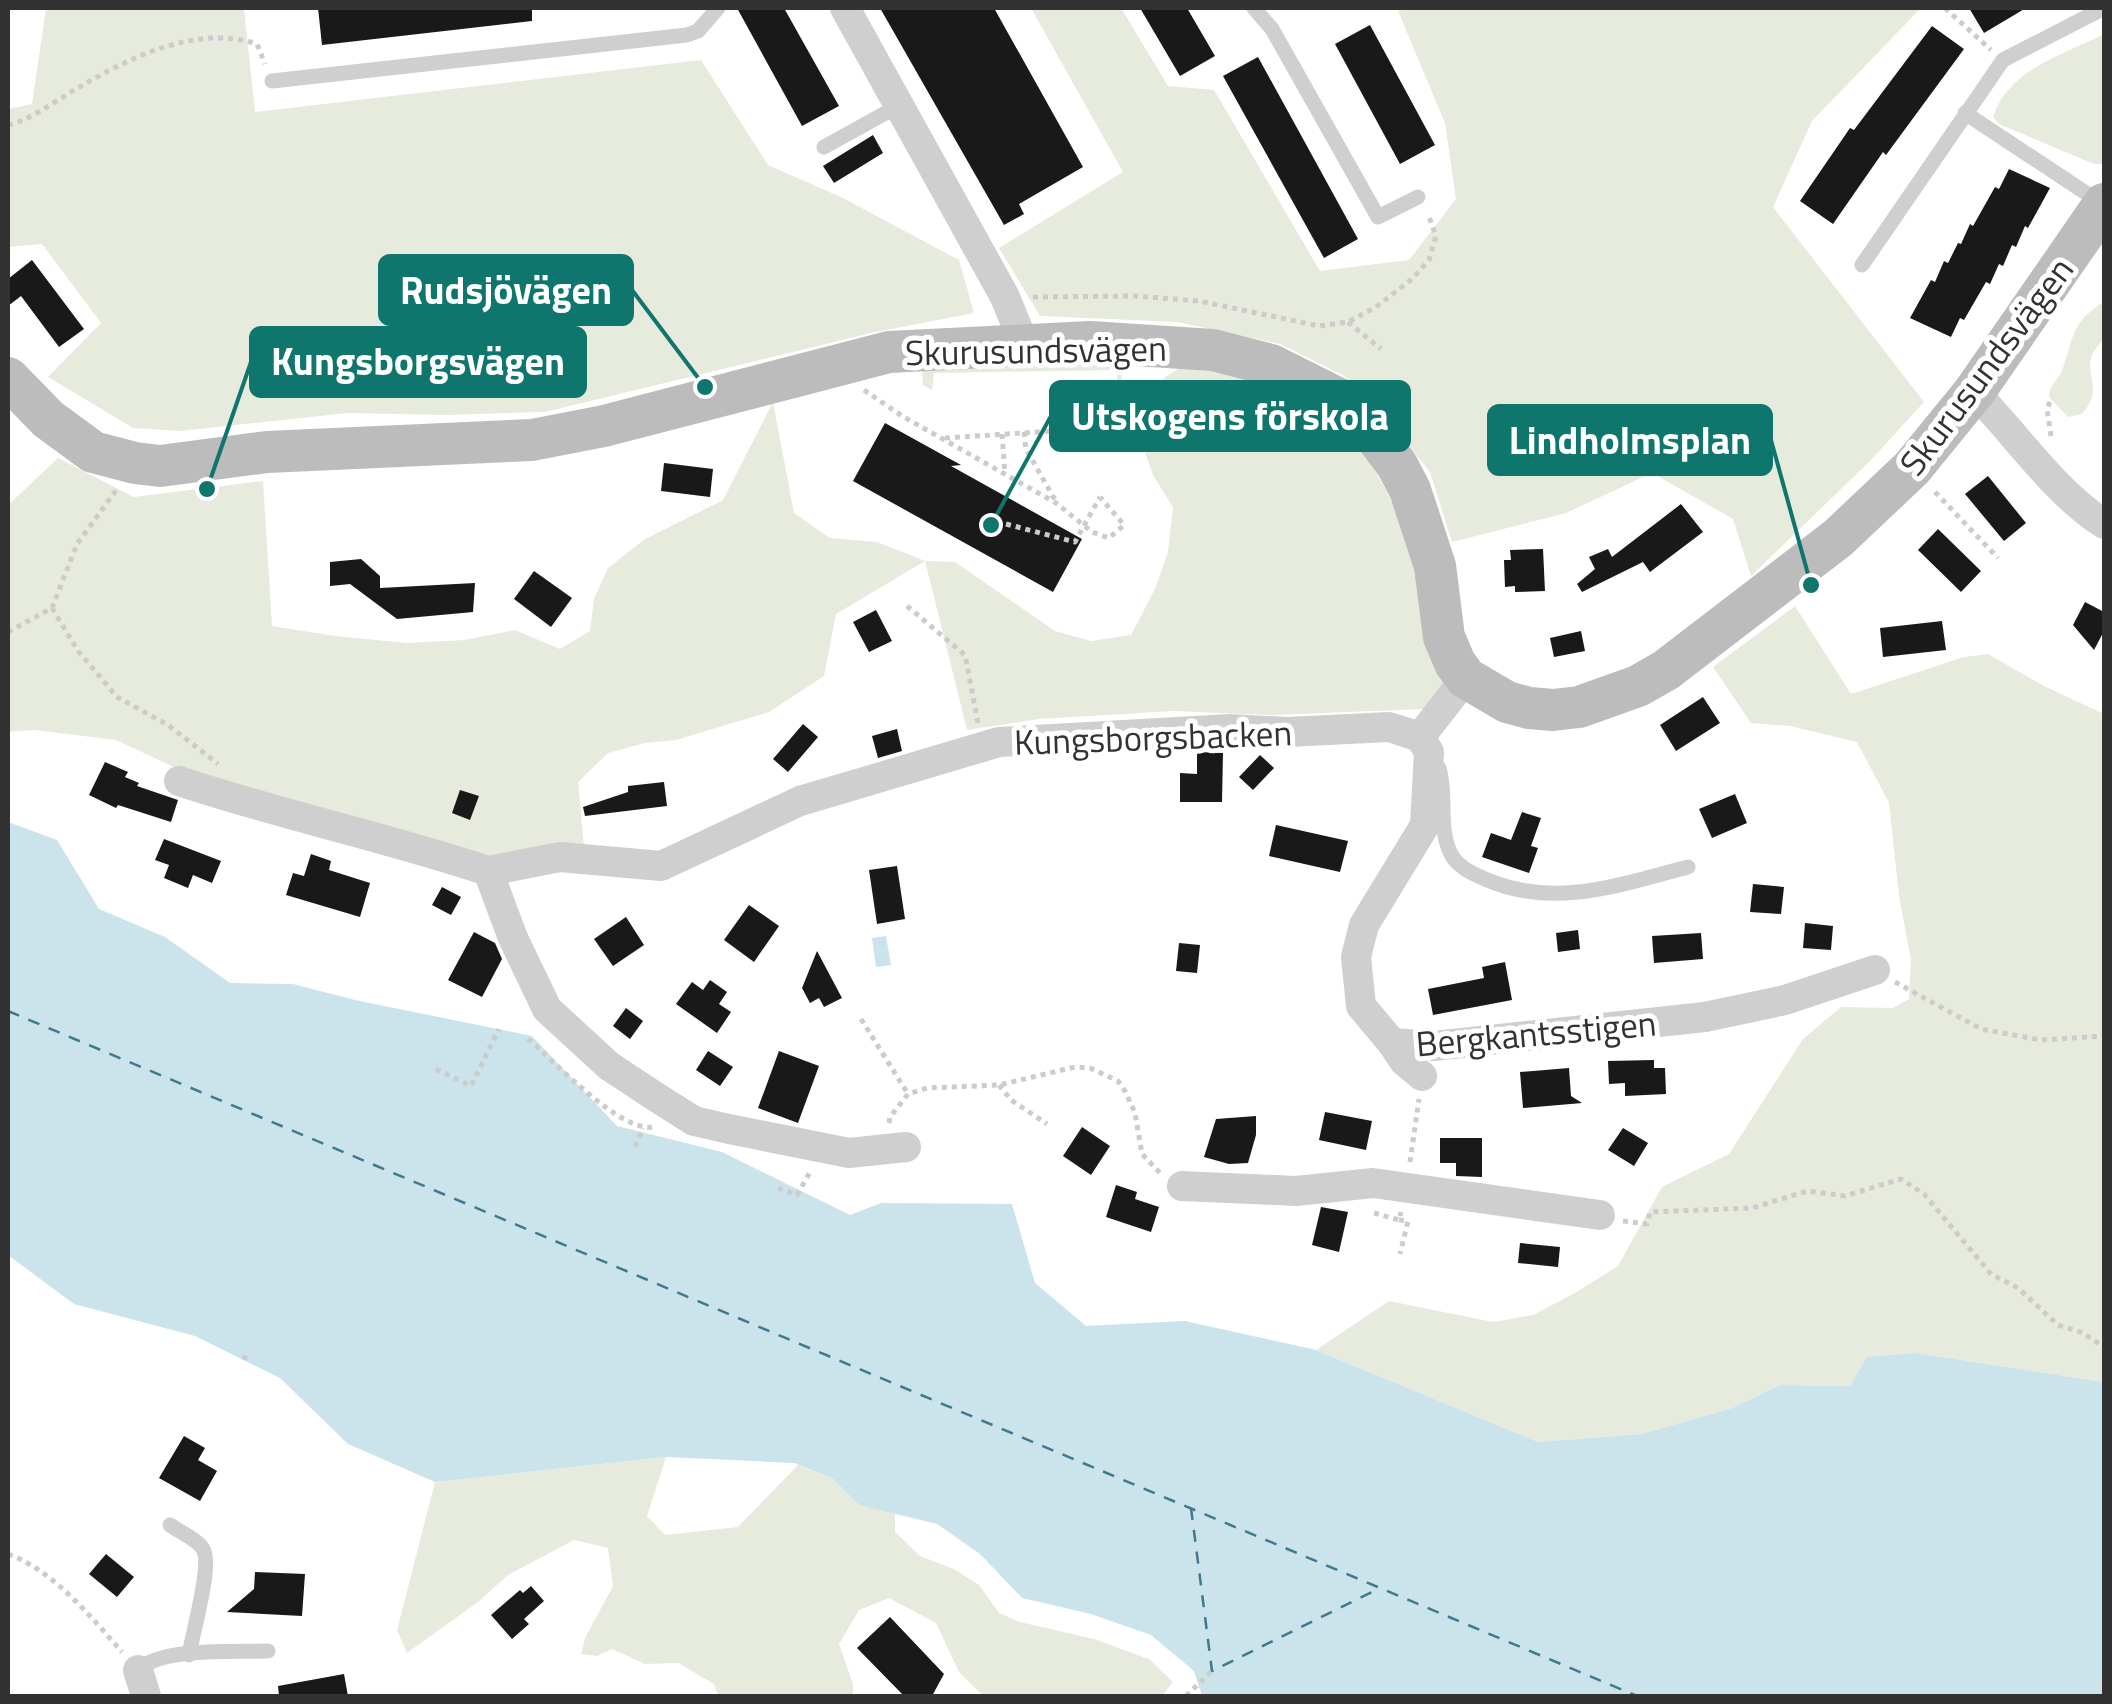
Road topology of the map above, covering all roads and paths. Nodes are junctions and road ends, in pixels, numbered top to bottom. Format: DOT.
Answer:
graph roads {
  1 [pos="718,8"];
  2 [pos="845,8"];
  3 [pos="1254,8"];
  4 [pos="1945,8"];
  5 [pos="2104,8"];
  6 [pos="1973,36"];
  7 [pos="272,81"];
  8 [pos="900,105"];
  9 [pos="1966,113"];
  10 [pos="8,124"];
  11 [pos="824,147"];
  12 [pos="1418,196"];
  13 [pos="2104,205"];
  14 [pos="1862,265"];
  15 [pos="1020,297"];
  16 [pos="1348,322"];
  17 [pos="1024,344"];
  18 [pos="1381,349"];
  19 [pos="8,378"];
  20 [pos="861,385"];
  21 [pos="1974,392"];
  22 [pos="2051,399"];
  23 [pos="1101,428"];
  24 [pos="1024,432"];
  25 [pos="1002,434"];
  26 [pos="942,438"];
  27 [pos="2051,440"];
  28 [pos="1912,468"];
  29 [pos="1005,474"];
  30 [pos="124,480"];
  31 [pos="1056,503"];
  32 [pos="1006,524"];
  33 [pos="2104,524"];
  34 [pos="1998,558"];
  35 [pos="908,606"];
  36 [pos="52,608"];
  37 [pos="8,632"];
  38 [pos="1466,678"];
  39 [pos="1424,745"];
  40 [pos="982,746"];
  41 [pos="228,772"];
  42 [pos="178,781"];
  43 [pos="1688,868"];
  44 [pos="488,870"];
  45 [pos="1875,970"];
  46 [pos="861,1019"];
  47 [pos="499,1030"];
  48 [pos="2104,1036"];
  49 [pos="528,1039"];
  50 [pos="1392,1042"];
  51 [pos="436,1069"];
  52 [pos="1422,1076"];
  53 [pos="999,1084"];
  54 [pos="908,1094"];
  55 [pos="648,1116"];
  56 [pos="1047,1124"];
  57 [pos="642,1129"];
  58 [pos="635,1148"];
  59 [pos="896,1148"];
  60 [pos="803,1184"];
  61 [pos="1182,1186"];
  62 [pos="1406,1187"];
  63 [pos="778,1188"];
  64 [pos="1600,1215"];
  65 [pos="1400,1220"];
  66 [pos="1400,1254"];
  67 [pos="2104,1347"];
  68 [pos="247,1352"];
  69 [pos="244,1360"];
  70 [pos="170,1525"];
  71 [pos="8,1554"];
  72 [pos="268,1651"];
  73 [pos="189,1655"];
  74 [pos="1212,1671"];
  75 [pos="142,1683"];
  76 [pos="1186,1696"];
  1 -- 7 [label="lane"];
  2 -- 8 [label="street"];
  3 -- 12 [label="lane"];
  4 -- 6 [label="path"];
  5 -- 9 [label="lane"];
  7 -- 10 [label="path"];
  8 -- 11 [label="lane"];
  8 -- 17 [label="street"];
  9 -- 13 [label="lane"];
  9 -- 14 [label="lane"];
  12 -- 16 [label="path"];
  13 -- 21 [label="street, Skurusundsvägen"];
  15 -- 16 [label="path"];
  16 -- 18 [label="path"];
  17 -- 19 [label="street, Skurusundsvägen"];
  17 -- 38 [label="street, Skurusundsvägen"];
  20 -- 26 [label="path"];
  21 -- 28 [label="street, Skurusundsvägen"];
  21 -- 33 [label="street"];
  22 -- 27 [label="path"];
  23 -- 24 [label="path"];
  24 -- 25 [label="path"];
  24 -- 31 [label="path"];
  25 -- 26 [label="path"];
  25 -- 29 [label="path"];
  26 -- 29 [label="path"];
  28 -- 34 [label="path"];
  28 -- 38 [label="street, Skurusundsvägen"];
  29 -- 31 [label="path"];
  30 -- 36 [label="path"];
  31 -- 32 [label="path, bridge"];
  35 -- 40 [label="path"];
  36 -- 37 [label="path"];
  36 -- 41 [label="path"];
  38 -- 39 [label="street"];
  39 -- 40 [label="street, Kungsborgsbacken"];
  39 -- 43 [label="lane"];
  39 -- 50 [label="street, Bergkantsstigen"];
  40 -- 44 [label="street, Kungsborgsbacken"];
  42 -- 44 [label="street"];
  44 -- 59 [label="street"];
  45 -- 48 [label="path"];
  45 -- 50 [label="street, Bergkantsstigen"];
  46 -- 54 [label="path"];
  47 -- 51 [label="path"];
  49 -- 57 [label="path"];
  50 -- 52 [label="street"];
  52 -- 62 [label="path"];
  53 -- 54 [label="path"];
  53 -- 56 [label="path"];
  53 -- 61 [label="path"];
  54 -- 59 [label="path"];
  55 -- 57 [label="path"];
  57 -- 58 [label="path"];
  60 -- 63 [label="path"];
  61 -- 62 [label="street"];
  62 -- 64 [label="street"];
  64 -- 67 [label="path"];
  65 -- 66 [label="path"];
  68 -- 69 [label="path"];
  70 -- 73 [label="lane"];
  71 -- 75 [label="path"];
  72 -- 73 [label="lane"];
  73 -- 75 [label="lane"];
  74 -- 76 [label="path"];
}
